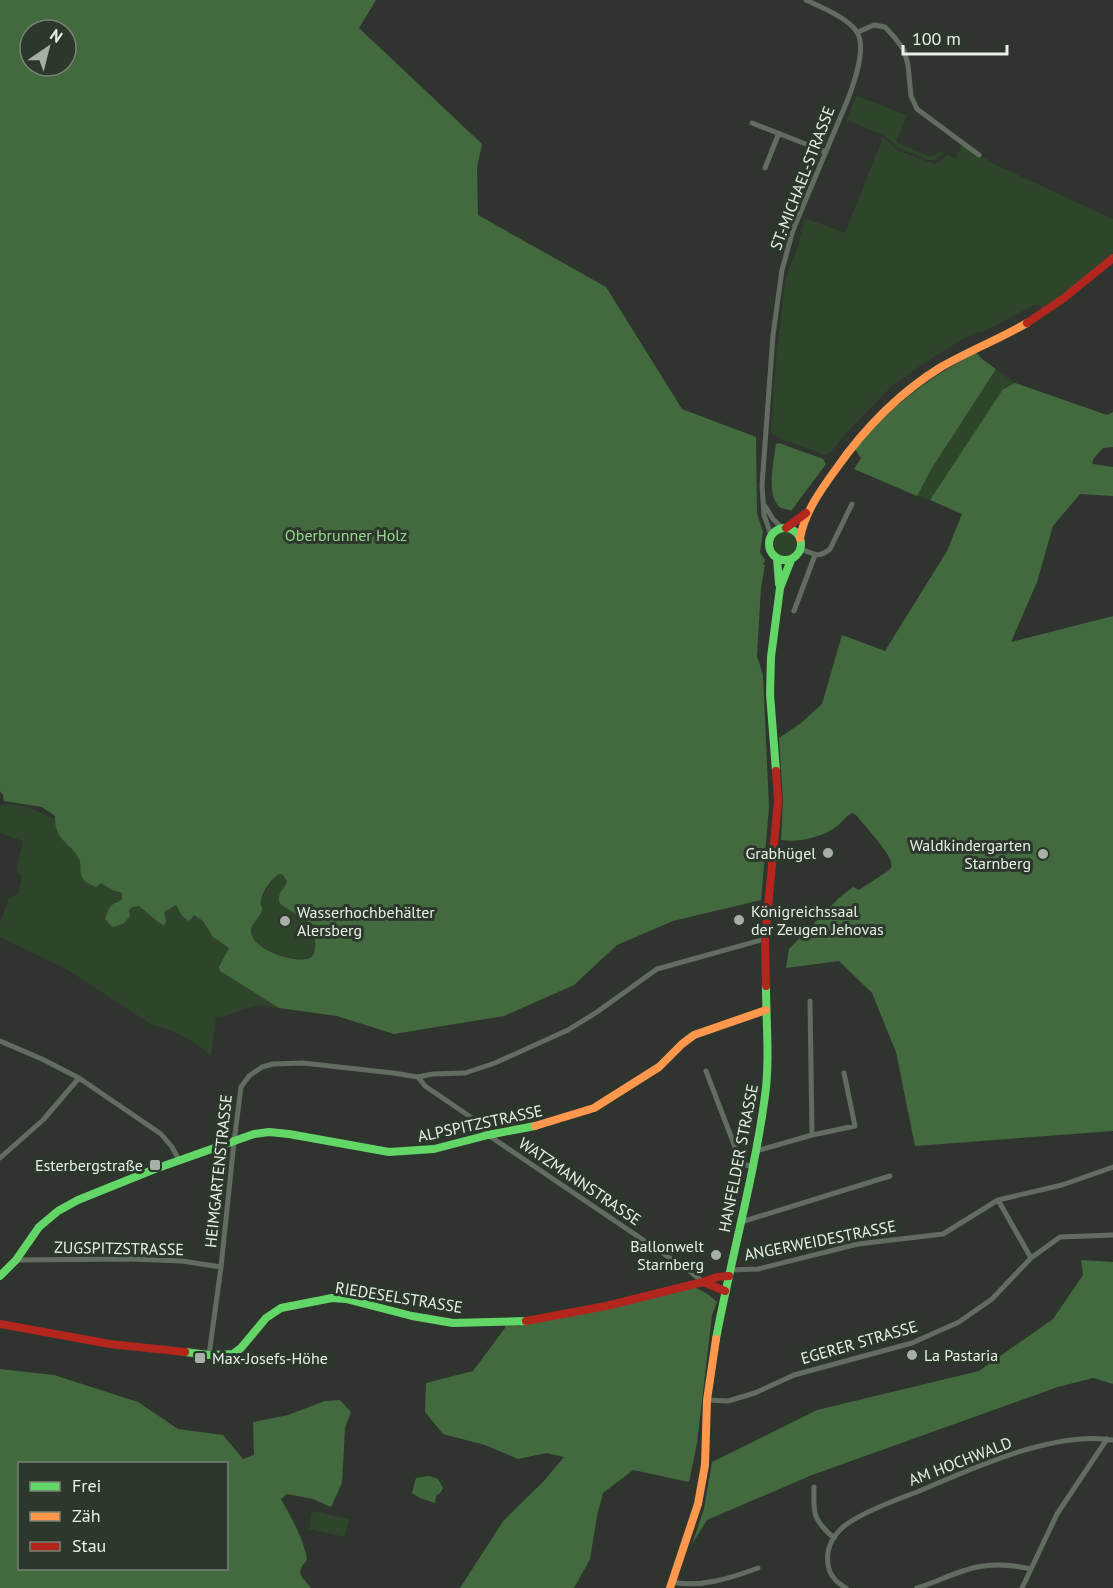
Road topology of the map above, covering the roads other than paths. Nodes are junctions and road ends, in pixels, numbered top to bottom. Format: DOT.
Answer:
graph roads {
  1 [pos="807,0"];
  2 [pos="858,32"];
  3 [pos="752,123"];
  4 [pos="779,133"];
  5 [pos="826,152"];
  6 [pos="979,155"];
  7 [pos="765,168"];
  8 [pos="1113,258"];
  9 [pos="852,504"];
  10 [pos="764,505"];
  11 [pos="809,509"];
  12 [pos="784,528"];
  13 [pos="771,535"];
  14 [pos="800,538"];
  15 [pos="801,549"];
  16 [pos="814,555"];
  17 [pos="777,558"];
  18 [pos="791,560"];
  19 [pos="780,588"];
  20 [pos="794,611"];
  21 [pos="765,939"];
  22 [pos="810,1001"];
  23 [pos="766,1010"];
  24 [pos="0,1041"];
  25 [pos="706,1071"];
  26 [pos="843,1073"];
  27 [pos="417,1077"];
  28 [pos="79,1078"];
  29 [pos="488,1135"];
  30 [pos="812,1135"];
  31 [pos="234,1142"];
  32 [pos="756,1151"];
  33 [pos="0,1158"];
  34 [pos="179,1160"];
  35 [pos="753,1167"];
  36 [pos="1113,1167"];
  37 [pos="890,1176"];
  38 [pos="998,1200"];
  39 [pos="741,1222"];
  40 [pos="1113,1235"];
  41 [pos="1031,1258"];
  42 [pos="16,1260"];
  43 [pos="221,1267"];
  44 [pos="729,1273"];
  45 [pos="0,1276"];
  46 [pos="703,1282"];
  47 [pos="725,1291"];
  48 [pos="0,1324"];
  49 [pos="209,1355"];
  50 [pos="707,1400"];
  51 [pos="1110,1439"];
  52 [pos="814,1487"];
  53 [pos="834,1538"];
  54 [pos="758,1568"];
  55 [pos="1031,1569"];
  56 [pos="671,1585"];
  57 [pos="846,1588"];
  58 [pos="917,1588"];
  59 [pos="1022,1588"];
  1 -- 2 [label="street"];
  2 -- 5 [label="street, ST.-MICHAEL-STRASSE"];
  2 -- 6 [label="street"];
  3 -- 4 [label="street"];
  4 -- 5 [label="street"];
  4 -- 7 [label="street"];
  5 -- 10 [label="street, ST.-MICHAEL-STRASSE"];
  8 -- 11 [label="street"];
  9 -- 16 [label="street"];
  10 -- 12 [label="street"];
  10 -- 13 [label="street, ST.-MICHAEL-STRASSE"];
  11 -- 12 [label="street"];
  11 -- 14 [label="street"];
  12 -- 13 [label="street"];
  12 -- 14 [label="street"];
  13 -- 17 [label="street"];
  14 -- 15 [label="street"];
  15 -- 16 [label="street"];
  15 -- 18 [label="street"];
  16 -- 20 [label="street"];
  17 -- 18 [label="street"];
  17 -- 19 [label="street, HANFELDER STRASSE"];
  18 -- 19 [label="street, HANFELDER STRASSE"];
  19 -- 21 [label="street, HANFELDER STRASSE"];
  21 -- 23 [label="street, HANFELDER STRASSE"];
  21 -- 27 [label="street, HEIMGARTENSTRASSE"];
  22 -- 30 [label="street"];
  23 -- 29 [label="street, ALPSPITZSTRASSE"];
  23 -- 32 [label="street, HANFELDER STRASSE"];
  24 -- 28 [label="street"];
  25 -- 35 [label="street"];
  26 -- 30 [label="street"];
  27 -- 29 [label="street, WATZMANNSTRASSE"];
  27 -- 31 [label="street, HEIMGARTENSTRASSE"];
  28 -- 33 [label="street"];
  28 -- 34 [label="street"];
  29 -- 31 [label="street, ALPSPITZSTRASSE"];
  29 -- 46 [label="street, WATZMANNSTRASSE"];
  30 -- 32 [label="street"];
  31 -- 34 [label="street, ALPSPITZSTRASSE"];
  31 -- 43 [label="street, HEIMGARTENSTRASSE"];
  32 -- 35 [label="street, HANFELDER STRASSE"];
  34 -- 42 [label="street, ALPSPITZSTRASSE"];
  35 -- 39 [label="street, HANFELDER STRASSE"];
  36 -- 38 [label="street, ANGERWEIDESTRASSE"];
  37 -- 39 [label="street"];
  38 -- 41 [label="street"];
  38 -- 44 [label="street, ANGERWEIDESTRASSE"];
  39 -- 44 [label="street, HANFELDER STRASSE"];
  40 -- 41 [label="street, EGERER STRASSE"];
  41 -- 50 [label="street, EGERER STRASSE"];
  42 -- 43 [label="street, ZUGSPITZSTRASSE"];
  42 -- 45 [label="street, ALPSPITZSTRASSE"];
  43 -- 49 [label="street, HEIMGARTENSTRASSE"];
  44 -- 46 [label="street, RIEDESELSTRASSE"];
  44 -- 47 [label="street, HANFELDER STRASSE"];
  46 -- 47 [label="street"];
  46 -- 49 [label="street, RIEDESELSTRASSE"];
  47 -- 50 [label="street, HANFELDER STRASSE"];
  48 -- 49 [label="street, RIEDESELSTRASSE"];
  50 -- 56 [label="street, HANFELDER STRASSE"];
  51 -- 53 [label="street, AM HOCHWALD"];
  51 -- 55 [label="street"];
  52 -- 53 [label="street"];
  53 -- 57 [label="street"];
  54 -- 56 [label="street, HANFELDER STRASSE"];
  55 -- 58 [label="street"];
  55 -- 59 [label="street"];
}
